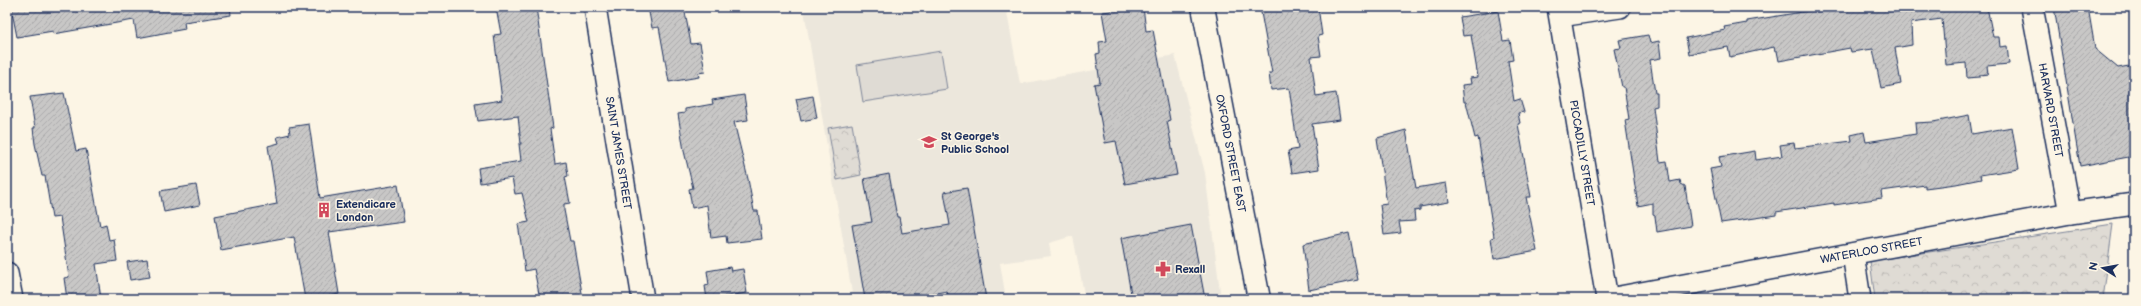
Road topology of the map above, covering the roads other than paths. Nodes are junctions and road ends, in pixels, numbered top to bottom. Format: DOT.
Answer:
graph roads {
  1 [pos="595,7"];
  2 [pos="1203,7"];
  3 [pos="1620,7"];
  4 [pos="2032,7"];
  5 [pos="1559,12"];
  6 [pos="2134,204"];
  7 [pos="2070,213"];
  8 [pos="1853,254"];
  9 [pos="7,273"];
  10 [pos="12,299"];
  11 [pos="643,299"];
  12 [pos="1259,299"];
  13 [pos="1608,299"];
  14 [pos="1860,299"];
  1 -- 11 [label="street, SAINT JAMES STREET"];
  2 -- 12 [label="main road, OXFORD STREET EAST"];
  3 -- 5 [label="street"];
  4 -- 7 [label="street, HARVARD STREET"];
  5 -- 13 [label="street, PICCADILLY STREET"];
  6 -- 7 [label="street, WATERLOO STREET"];
  7 -- 8 [label="street, WATERLOO STREET"];
  8 -- 13 [label="street, WATERLOO STREET"];
  8 -- 14 [label="street"];
  9 -- 10 [label="street"];
}
